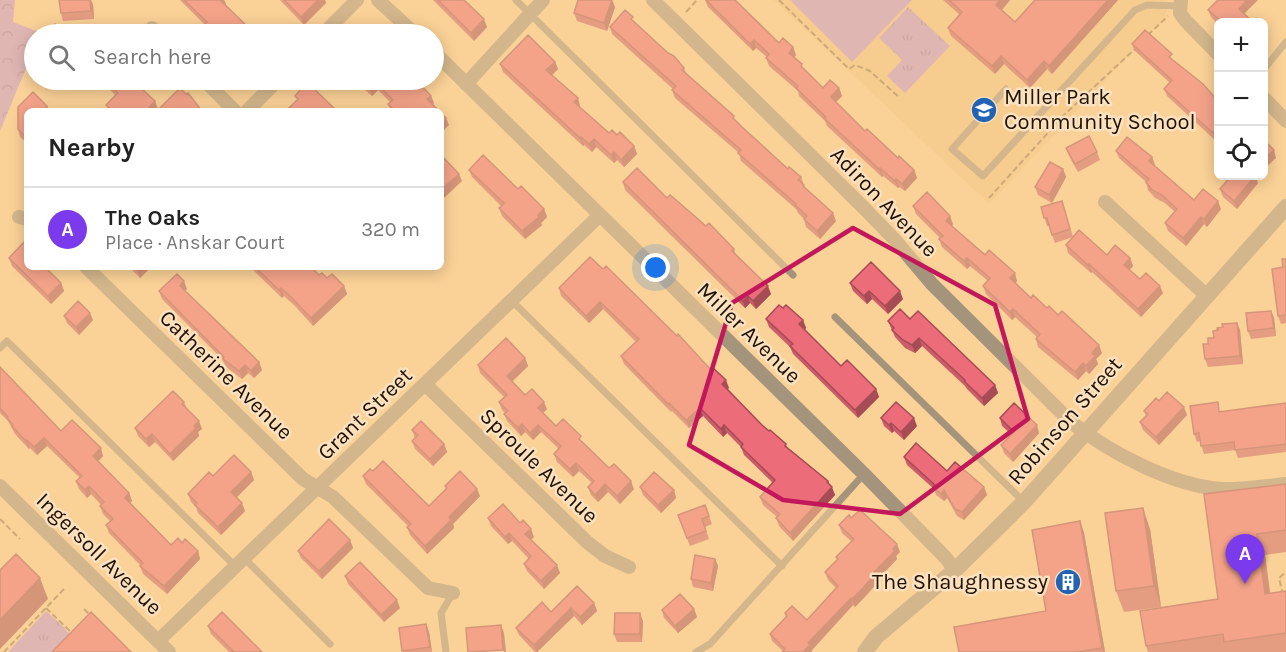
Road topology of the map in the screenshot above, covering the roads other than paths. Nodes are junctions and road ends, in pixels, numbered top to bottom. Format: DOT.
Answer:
graph roads {
  1 [pos="357,0"];
  2 [pos="378,0"];
  3 [pos="516,0"];
  4 [pos="543,0"];
  5 [pos="653,0"];
  6 [pos="1180,3"];
  7 [pos="530,14"];
  8 [pos="333,24"];
  9 [pos="403,24"];
  10 [pos="1286,42"];
  11 [pos="1214,50"];
  12 [pos="444,62"];
  13 [pos="1268,63"];
  14 [pos="466,84"];
  15 [pos="1006,89"];
  16 [pos="214,90"];
  17 [pos="268,90"];
  18 [pos="1268,103"];
  19 [pos="232,108"];
  20 [pos="250,108"];
  21 [pos="1286,121"];
  22 [pos="1105,202"];
  23 [pos="1286,207"];
  24 [pos="599,216"];
  25 [pos="89,270"];
  26 [pos="793,275"];
  27 [pos="1207,296"];
  28 [pos="511,300"];
  29 [pos="836,317"];
  30 [pos="0,348"];
  31 [pos="426,385"];
  32 [pos="1085,432"];
  33 [pos="864,474"];
  34 [pos="1286,484"];
  35 [pos="0,486"];
  36 [pos="318,488"];
  37 [pos="1024,502"];
  38 [pos="240,562"];
  39 [pos="782,566"];
  40 [pos="629,567"];
  41 [pos="955,570"];
  42 [pos="453,593"];
  43 [pos="159,641"];
  44 [pos="330,644"];
  45 [pos="169,652"];
  46 [pos="446,652"];
  47 [pos="696,652"];
  48 [pos="865,652"];
  1 -- 8 [label="street"];
  2 -- 9 [label="street"];
  3 -- 7 [label="lane"];
  4 -- 7 [label="street"];
  5 -- 32 [label="street, Adiron Avenue"];
  6 -- 11 [label="street"];
  6 -- 15 [label="lane"];
  7 -- 14 [label="street"];
  7 -- 26 [label="lane"];
  10 -- 13 [label="lane"];
  12 -- 14 [label="street, Miller Avenue"];
  14 -- 24 [label="street, Miller Avenue"];
  16 -- 19 [label="street"];
  17 -- 20 [label="street"];
  18 -- 21 [label="street"];
  22 -- 27 [label="street"];
  23 -- 27 [label="street, Robinson Street"];
  24 -- 28 [label="street, Grant Street"];
  24 -- 33 [label="street, Miller Avenue"];
  25 -- 36 [label="street, Catherine Avenue"];
  27 -- 32 [label="street, Robinson Street"];
  28 -- 31 [label="street, Grant Street"];
  28 -- 39 [label="lane"];
  29 -- 37 [label="lane"];
  30 -- 38 [label="lane"];
  31 -- 36 [label="street, Grant Street"];
  31 -- 40 [label="street, Sproule Avenue"];
  32 -- 34 [label="street, Adiron Avenue"];
  32 -- 37 [label="street, Robinson Street"];
  33 -- 39 [label="lane"];
  33 -- 41 [label="street, Miller Avenue"];
  35 -- 43 [label="street, Ingersoll Avenue"];
  36 -- 38 [label="street, Grant Street"];
  36 -- 42 [label="street, Catherine Avenue"];
  37 -- 41 [label="street, Robinson Street"];
  38 -- 43 [label="street, Grant Street"];
  38 -- 44 [label="lane"];
  39 -- 47 [label="lane"];
  41 -- 48 [label="street, Robinson Street"];
  42 -- 46 [label="lane"];
  43 -- 45 [label="street, Ingersoll Avenue"];
}
